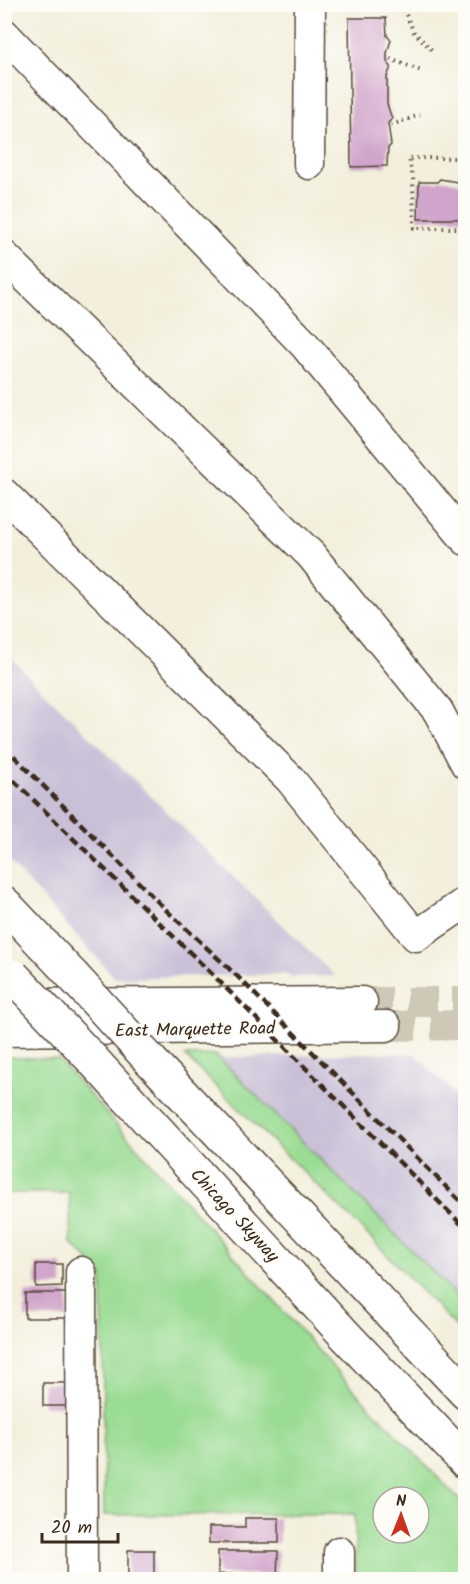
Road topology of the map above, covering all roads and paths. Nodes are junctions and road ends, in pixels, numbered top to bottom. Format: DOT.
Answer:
graph roads {
  1 [pos="310,4"];
  2 [pos="401,4"];
  3 [pos="4,34"];
  4 [pos="434,52"];
  5 [pos="390,59"];
  6 [pos="422,71"];
  7 [pos="420,115"];
  8 [pos="391,125"];
  9 [pos="463,158"];
  10 [pos="309,164"];
  11 [pos="461,181"];
  12 [pos="465,228"];
  13 [pos="4,256"];
  14 [pos="4,494"];
  15 [pos="465,540"];
  16 [pos="465,764"];
  17 [pos="465,902"];
  18 [pos="4,903"];
  19 [pos="7,982"];
  20 [pos="362,1002"];
  21 [pos="386,1026"];
  22 [pos="4,1031"];
  23 [pos="81,1272"];
  24 [pos="465,1393"];
  25 [pos="465,1462"];
  26 [pos="82,1580"];
  1 -- 10 [label="street"];
  2 -- 4 [label="path"];
  3 -- 15 [label="street"];
  5 -- 6 [label="path"];
  7 -- 8 [label="path"];
  9 -- 11 [label="path"];
  9 -- 12 [label="path"];
  13 -- 16 [label="street"];
  14 -- 17 [label="street"];
  18 -- 24 [label="highway, bridge"];
  19 -- 20 [label="street, East Marquette Road"];
  19 -- 25 [label="highway, Chicago Skyway, bridge"];
  21 -- 22 [label="street, East Marquette Road"];
  23 -- 26 [label="street"];
}
